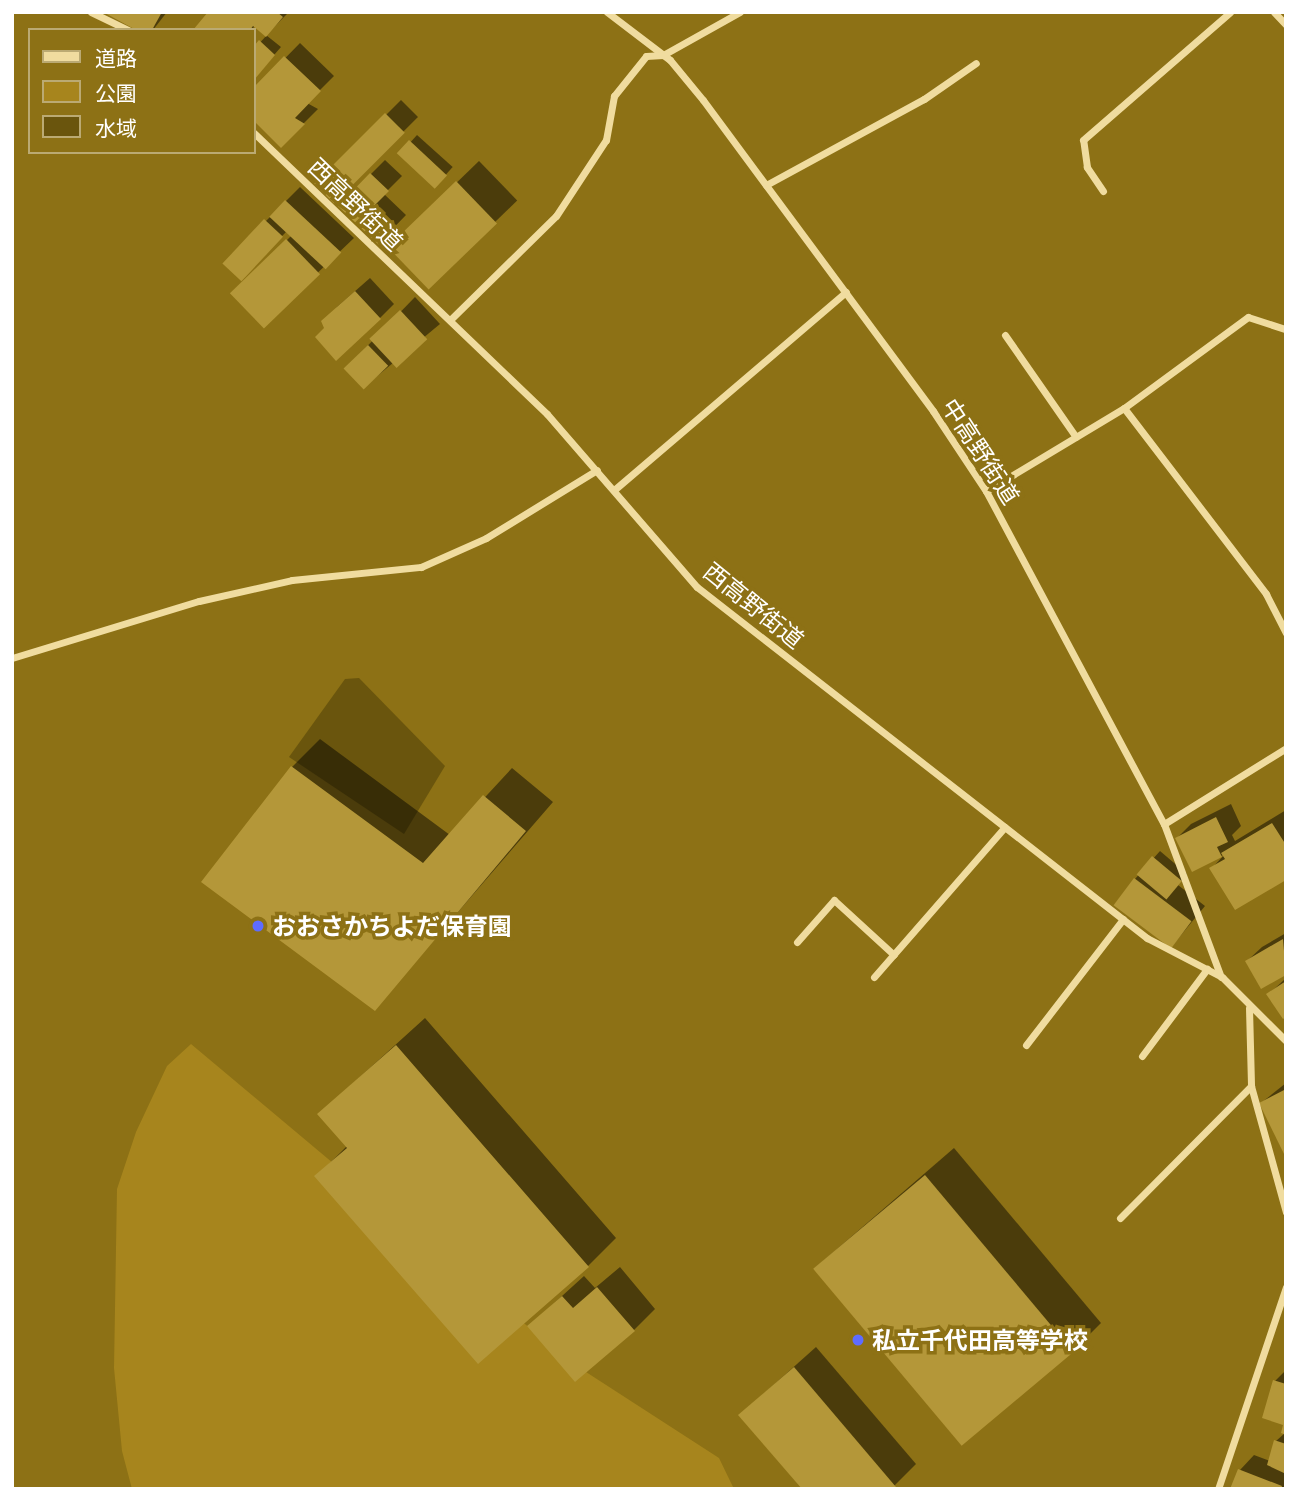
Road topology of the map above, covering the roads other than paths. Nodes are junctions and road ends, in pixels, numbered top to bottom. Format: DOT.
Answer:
graph roads {
  1 [pos="91,12"];
  2 [pos="607,12"];
  3 [pos="740,12"];
  4 [pos="1230,12"];
  5 [pos="1274,12"];
  6 [pos="1286,25"];
  7 [pos="124,28"];
  8 [pos="663,55"];
  9 [pos="976,63"];
  10 [pos="256,135"];
  11 [pos="766,185"];
  12 [pos="1103,191"];
  13 [pos="846,292"];
  14 [pos="450,320"];
  15 [pos="1286,329"];
  16 [pos="1005,335"];
  17 [pos="1124,408"];
  18 [pos="1076,437"];
  19 [pos="597,470"];
  20 [pos="614,489"];
  21 [pos="986,491"];
  22 [pos="1286,633"];
  23 [pos="12,658"];
  24 [pos="1286,748"];
  25 [pos="1164,824"];
  26 [pos="1005,827"];
  27 [pos="1123,919"];
  28 [pos="797,942"];
  29 [pos="894,955"];
  30 [pos="1207,969"];
  31 [pos="874,976"];
  32 [pos="1222,977"];
  33 [pos="1249,1008"];
  34 [pos="1286,1041"];
  35 [pos="1026,1045"];
  36 [pos="1142,1056"];
  37 [pos="1251,1086"];
  38 [pos="1286,1212"];
  39 [pos="1120,1218"];
  40 [pos="1286,1287"];
  41 [pos="1218,1489"];
  1 -- 7 [label="street"];
  2 -- 8 [label="street, 中高野街道"];
  3 -- 8 [label="street"];
  4 -- 12 [label="street"];
  5 -- 6 [label="street"];
  8 -- 11 [label="street, 中高野街道"];
  8 -- 14 [label="street"];
  9 -- 11 [label="street"];
  10 -- 14 [label="street, 西高野街道"];
  11 -- 13 [label="street, 中高野街道"];
  13 -- 20 [label="street"];
  13 -- 21 [label="street, 中高野街道"];
  14 -- 19 [label="street, 西高野街道"];
  15 -- 17 [label="street"];
  16 -- 18 [label="street"];
  17 -- 18 [label="street"];
  17 -- 22 [label="street"];
  18 -- 21 [label="street"];
  19 -- 20 [label="street, 西高野街道"];
  19 -- 23 [label="street"];
  20 -- 26 [label="street, 西高野街道"];
  21 -- 25 [label="street, 中高野街道"];
  24 -- 25 [label="street"];
  25 -- 32 [label="street, 中高野街道"];
  26 -- 27 [label="street, 西高野街道"];
  26 -- 29 [label="street"];
  27 -- 30 [label="street, 西高野街道"];
  27 -- 35 [label="street"];
  28 -- 29 [label="street"];
  29 -- 31 [label="street"];
  30 -- 32 [label="street, 西高野街道"];
  30 -- 36 [label="street"];
  32 -- 33 [label="street, 西高野街道"];
  33 -- 34 [label="street, 西高野街道"];
  33 -- 37 [label="street"];
  37 -- 38 [label="street"];
  37 -- 39 [label="street"];
  40 -- 41 [label="street"];
}
